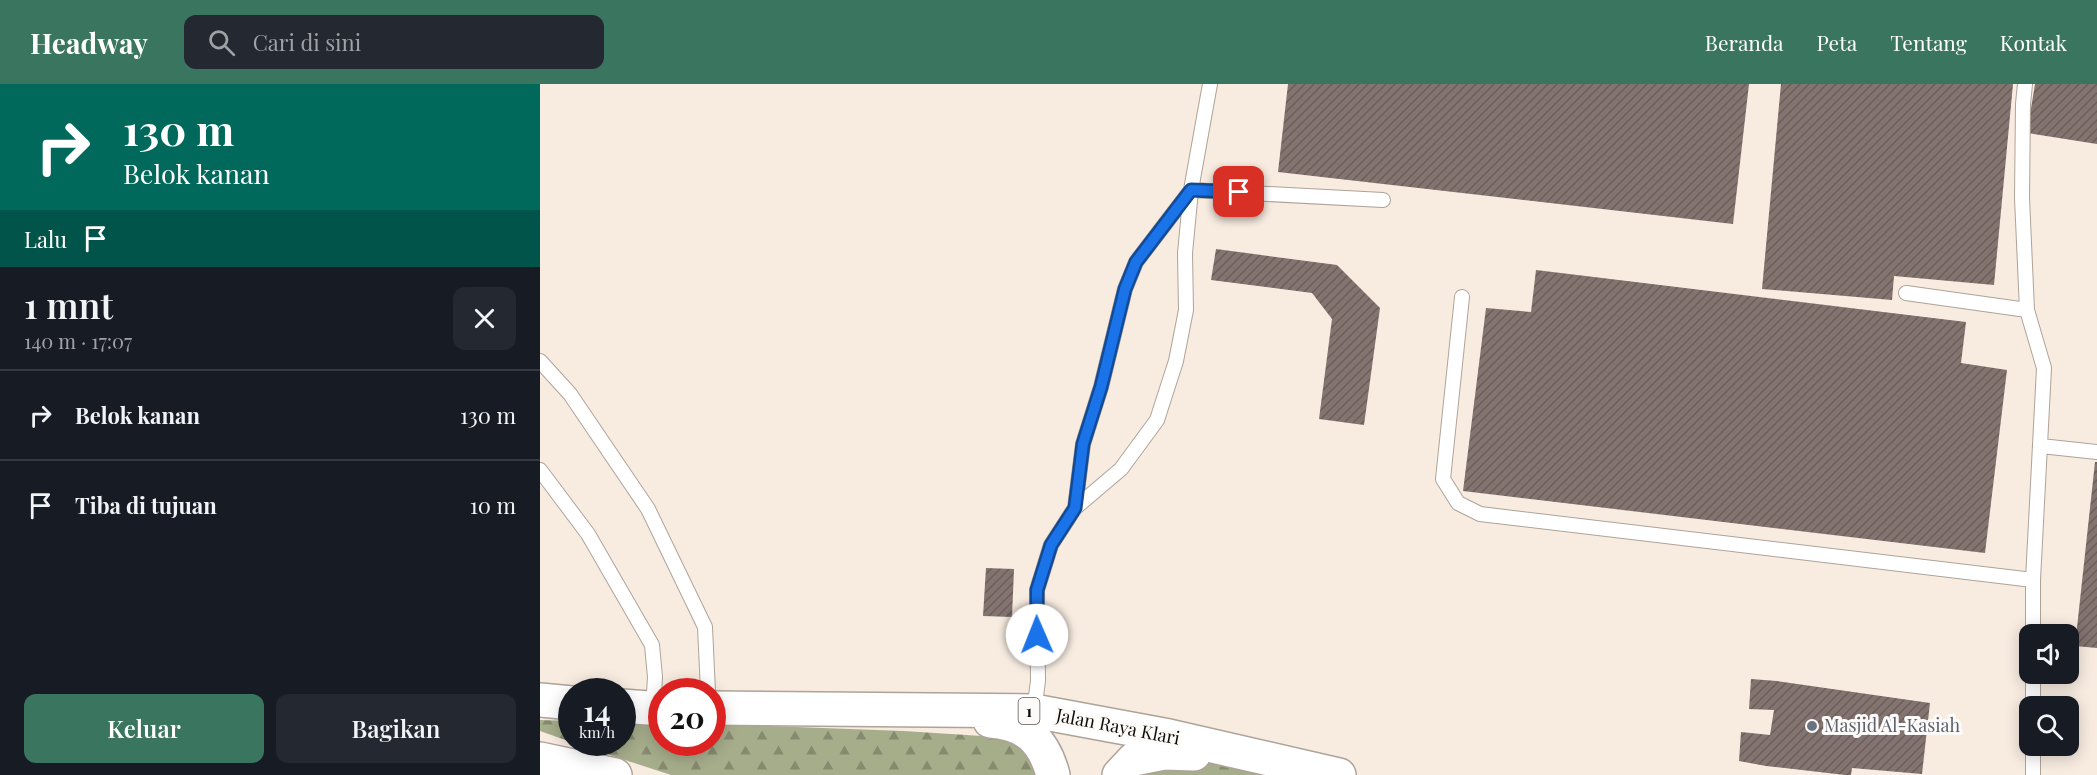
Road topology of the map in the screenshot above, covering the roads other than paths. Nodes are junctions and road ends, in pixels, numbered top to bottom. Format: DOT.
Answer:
graph roads {
  1 [pos="1210,84"];
  2 [pos="2025,84"];
  3 [pos="1191,190"];
  4 [pos="1383,200"];
  5 [pos="1906,293"];
  6 [pos="1462,297"];
  7 [pos="2027,310"];
  8 [pos="540,361"];
  9 [pos="2041,446"];
  10 [pos="2097,452"];
  11 [pos="540,470"];
  12 [pos="1075,508"];
  13 [pos="2033,580"];
  14 [pos="2033,624"];
  15 [pos="707,678"];
  16 [pos="540,700"];
  17 [pos="558,701"];
  18 [pos="646,708"];
  19 [pos="726,708"];
  20 [pos="827,708"];
  21 [pos="1034,711"];
  22 [pos="1251,754"];
  23 [pos="2033,756"];
  24 [pos="540,759"];
  25 [pos="615,775"];
  26 [pos="1053,775"];
  27 [pos="1119,775"];
  28 [pos="1339,775"];
  29 [pos="2033,775"];
  1 -- 3 [label="lane"];
  2 -- 7 [label="lane"];
  3 -- 4 [label="lane"];
  3 -- 12 [label="lane"];
  3 -- 12 [label="lane"];
  5 -- 7 [label="lane"];
  6 -- 13 [label="lane"];
  7 -- 9 [label="lane"];
  8 -- 15 [label="lane"];
  9 -- 10 [label="lane"];
  9 -- 13 [label="lane"];
  11 -- 18 [label="lane"];
  12 -- 21 [label="lane"];
  13 -- 14 [label="lane"];
  16 -- 17 [label="highway"];
  19 -- 20 [label="highway, Jalan Raya Klari / 1"];
  20 -- 21 [label="highway, Jalan Raya Klari / 1"];
  20 -- 26 [label="highway"];
  21 -- 22 [label="highway, Jalan Raya Klari / 1"];
  22 -- 27 [label="highway"];
  22 -- 28 [label="highway, Jalan Raya Klari / 1"];
  23 -- 29 [label="lane"];
  24 -- 25 [label="highway"];
}
